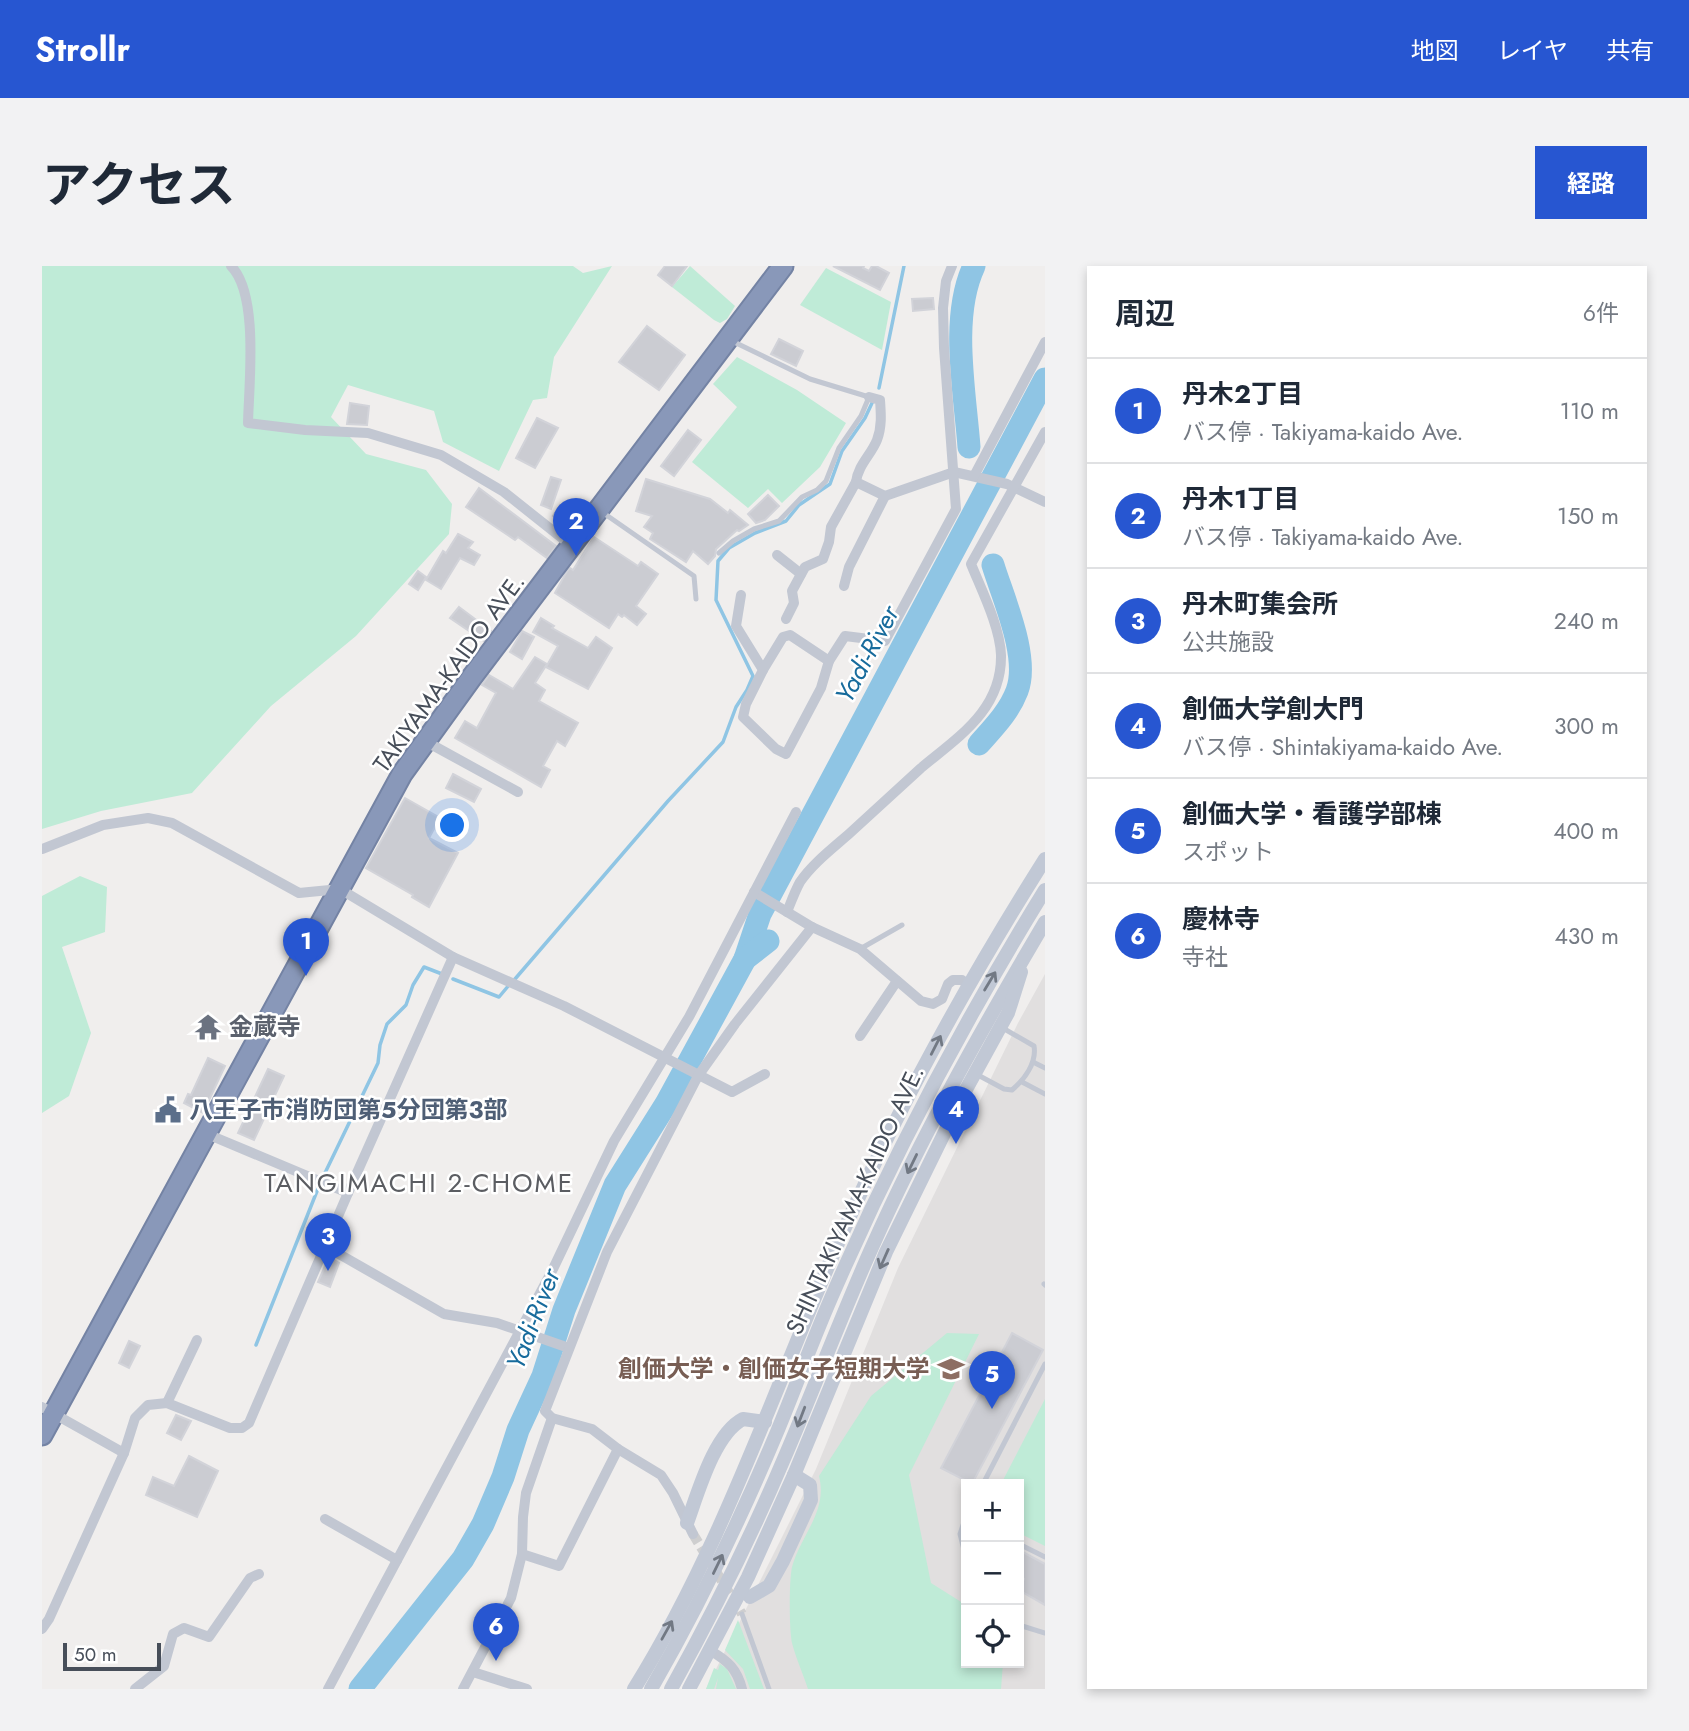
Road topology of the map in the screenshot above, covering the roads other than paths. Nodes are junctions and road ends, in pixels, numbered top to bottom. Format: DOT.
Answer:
graph roads {
  1 [pos="230,266"];
  2 [pos="783,266"];
  3 [pos="952,266"];
  4 [pos="729,339"];
  5 [pos="1045,342"];
  6 [pos="869,397"];
  7 [pos="1045,432"];
  8 [pos="954,472"];
  9 [pos="977,476"];
  10 [pos="856,482"];
  11 [pos="1011,486"];
  12 [pos="885,496"];
  13 [pos="1045,502"];
  14 [pos="599,511"];
  15 [pos="572,546"];
  16 [pos="719,553"];
  17 [pos="777,555"];
  18 [pos="801,574"];
  19 [pos="844,586"];
  20 [pos="741,595"];
  21 [pos="696,598"];
  22 [pos="786,619"];
  23 [pos="885,641"];
  24 [pos="879,653"];
  25 [pos="829,661"];
  26 [pos="763,670"];
  27 [pos="425,741"];
  28 [pos="518,792"];
  29 [pos="796,812"];
  30 [pos="42,849"];
  31 [pos="1045,859"];
  32 [pos="340,889"];
  33 [pos="1045,890"];
  34 [pos="756,893"];
  35 [pos="784,909"];
  36 [pos="1045,922"];
  37 [pos="902,925"];
  38 [pos="812,927"];
  39 [pos="860,949"];
  40 [pos="1026,954"];
  41 [pos="453,957"];
  42 [pos="897,981"];
  43 [pos="969,986"];
  44 [pos="1000,1027"];
  45 [pos="860,1036"];
  46 [pos="668,1059"];
  47 [pos="1032,1062"];
  48 [pos="1045,1068"];
  49 [pos="975,1073"];
  50 [pos="765,1074"];
  51 [pos="697,1075"];
  52 [pos="1022,1082"];
  53 [pos="1045,1094"];
  54 [pos="208,1135"];
  55 [pos="348,1193"];
  56 [pos="325,1246"];
  57 [pos="521,1330"];
  58 [pos="197,1340"];
  59 [pos="565,1346"];
  60 [pos="1045,1364"];
  61 [pos="167,1403"];
  62 [pos="48,1410"];
  63 [pos="552,1418"];
  64 [pos="765,1422"];
  65 [pos="42,1435"];
  66 [pos="618,1449"];
  67 [pos="124,1453"];
  68 [pos="794,1475"];
  69 [pos="986,1479"];
  70 [pos="325,1520"];
  71 [pos="690,1528"];
  72 [pos="1024,1546"];
  73 [pos="522,1554"];
  74 [pos="1045,1557"];
  75 [pos="397,1560"];
  76 [pos="259,1574"];
  77 [pos="750,1597"];
  78 [pos="742,1614"];
  79 [pos="1024,1627"];
  80 [pos="42,1629"];
  81 [pos="1045,1633"];
  82 [pos="710,1651"];
  83 [pos="473,1672"];
  84 [pos="135,1689"];
  85 [pos="328,1689"];
  86 [pos="463,1689"];
  87 [pos="527,1689"];
  88 [pos="634,1689"];
  89 [pos="651,1689"];
  90 [pos="671,1689"];
  91 [pos="689,1689"];
  92 [pos="742,1689"];
  93 [pos="769,1689"];
  1 -- 15 [label="street"];
  2 -- 4 [label="highway, TAKIYAMA-KAIDO AVE."];
  3 -- 8 [label="street"];
  4 -- 6 [label="lane"];
  4 -- 14 [label="highway, TAKIYAMA-KAIDO AVE."];
  5 -- 9 [label="street"];
  6 -- 10 [label="street"];
  6 -- 16 [label="lane"];
  7 -- 11 [label="street"];
  8 -- 9 [label="street"];
  8 -- 12 [label="street"];
  8 -- 23 [label="street"];
  9 -- 11 [label="street"];
  10 -- 12 [label="street"];
  10 -- 18 [label="street"];
  11 -- 13 [label="street"];
  11 -- 35 [label="street"];
  12 -- 19 [label="street"];
  14 -- 15 [label="highway, TAKIYAMA-KAIDO AVE."];
  14 -- 21 [label="lane"];
  15 -- 27 [label="highway, TAKIYAMA-KAIDO AVE."];
  17 -- 18 [label="street"];
  18 -- 22 [label="street"];
  20 -- 26 [label="street"];
  23 -- 24 [label="street"];
  23 -- 25 [label="street"];
  25 -- 26 [label="street"];
  25 -- 26 [label="street"];
  27 -- 28 [label="street"];
  27 -- 32 [label="highway, TAKIYAMA-KAIDO AVE."];
  29 -- 34 [label="street"];
  30 -- 32 [label="street"];
  31 -- 43 [label="main road"];
  32 -- 41 [label="street"];
  32 -- 54 [label="highway, TAKIYAMA-KAIDO AVE."];
  89 -- 33 [label="main road, SHINTAKIYAMA-KAIDO AVE., one-way"];
  34 -- 35 [label="street"];
  34 -- 46 [label="street"];
  35 -- 38 [label="street"];
  36 -- 40 [label="main road, SHINTAKIYAMA-KAIDO AVE."];
  37 -- 39 [label="lane"];
  38 -- 39 [label="street"];
  38 -- 51 [label="street"];
  39 -- 42 [label="street"];
  40 -- 44 [label="main road"];
  40 -- 90 [label="main road, SHINTAKIYAMA-KAIDO AVE., one-way"];
  41 -- 46 [label="street"];
  41 -- 55 [label="street"];
  42 -- 43 [label="street"];
  42 -- 45 [label="street"];
  64 -- 43 [label="main road, one-way"];
  44 -- 47 [label="lane"];
  44 -- 49 [label="main road"];
  46 -- 51 [label="street"];
  46 -- 57 [label="street"];
  47 -- 48 [label="lane"];
  47 -- 52 [label="lane"];
  49 -- 52 [label="lane"];
  49 -- 68 [label="main road, one-way"];
  50 -- 51 [label="street"];
  51 -- 59 [label="street"];
  52 -- 53 [label="lane"];
  54 -- 55 [label="street"];
  54 -- 62 [label="highway, TAKIYAMA-KAIDO AVE."];
  55 -- 56 [label="street"];
  56 -- 57 [label="street"];
  56 -- 61 [label="street"];
  57 -- 59 [label="street"];
  57 -- 75 [label="street"];
  58 -- 61 [label="street"];
  59 -- 63 [label="street"];
  60 -- 69 [label="lane"];
  61 -- 67 [label="street"];
  62 -- 65 [label="highway, TAKIYAMA-KAIDO AVE."];
  62 -- 67 [label="street"];
  63 -- 66 [label="street"];
  63 -- 73 [label="street"];
  64 -- 71 [label="main road"];
  88 -- 64 [label="main road, one-way"];
  66 -- 71 [label="street"];
  66 -- 73 [label="street"];
  67 -- 80 [label="street"];
  68 -- 77 [label="main road"];
  68 -- 82 [label="main road"];
  70 -- 75 [label="street"];
  72 -- 74 [label="lane"];
  73 -- 83 [label="street"];
  75 -- 85 [label="street"];
  76 -- 84 [label="street"];
  78 -- 93 [label="lane"];
  79 -- 81 [label="lane"];
  82 -- 91 [label="main road"];
  82 -- 92 [label="street"];
  83 -- 86 [label="street"];
  83 -- 87 [label="street"];
}
